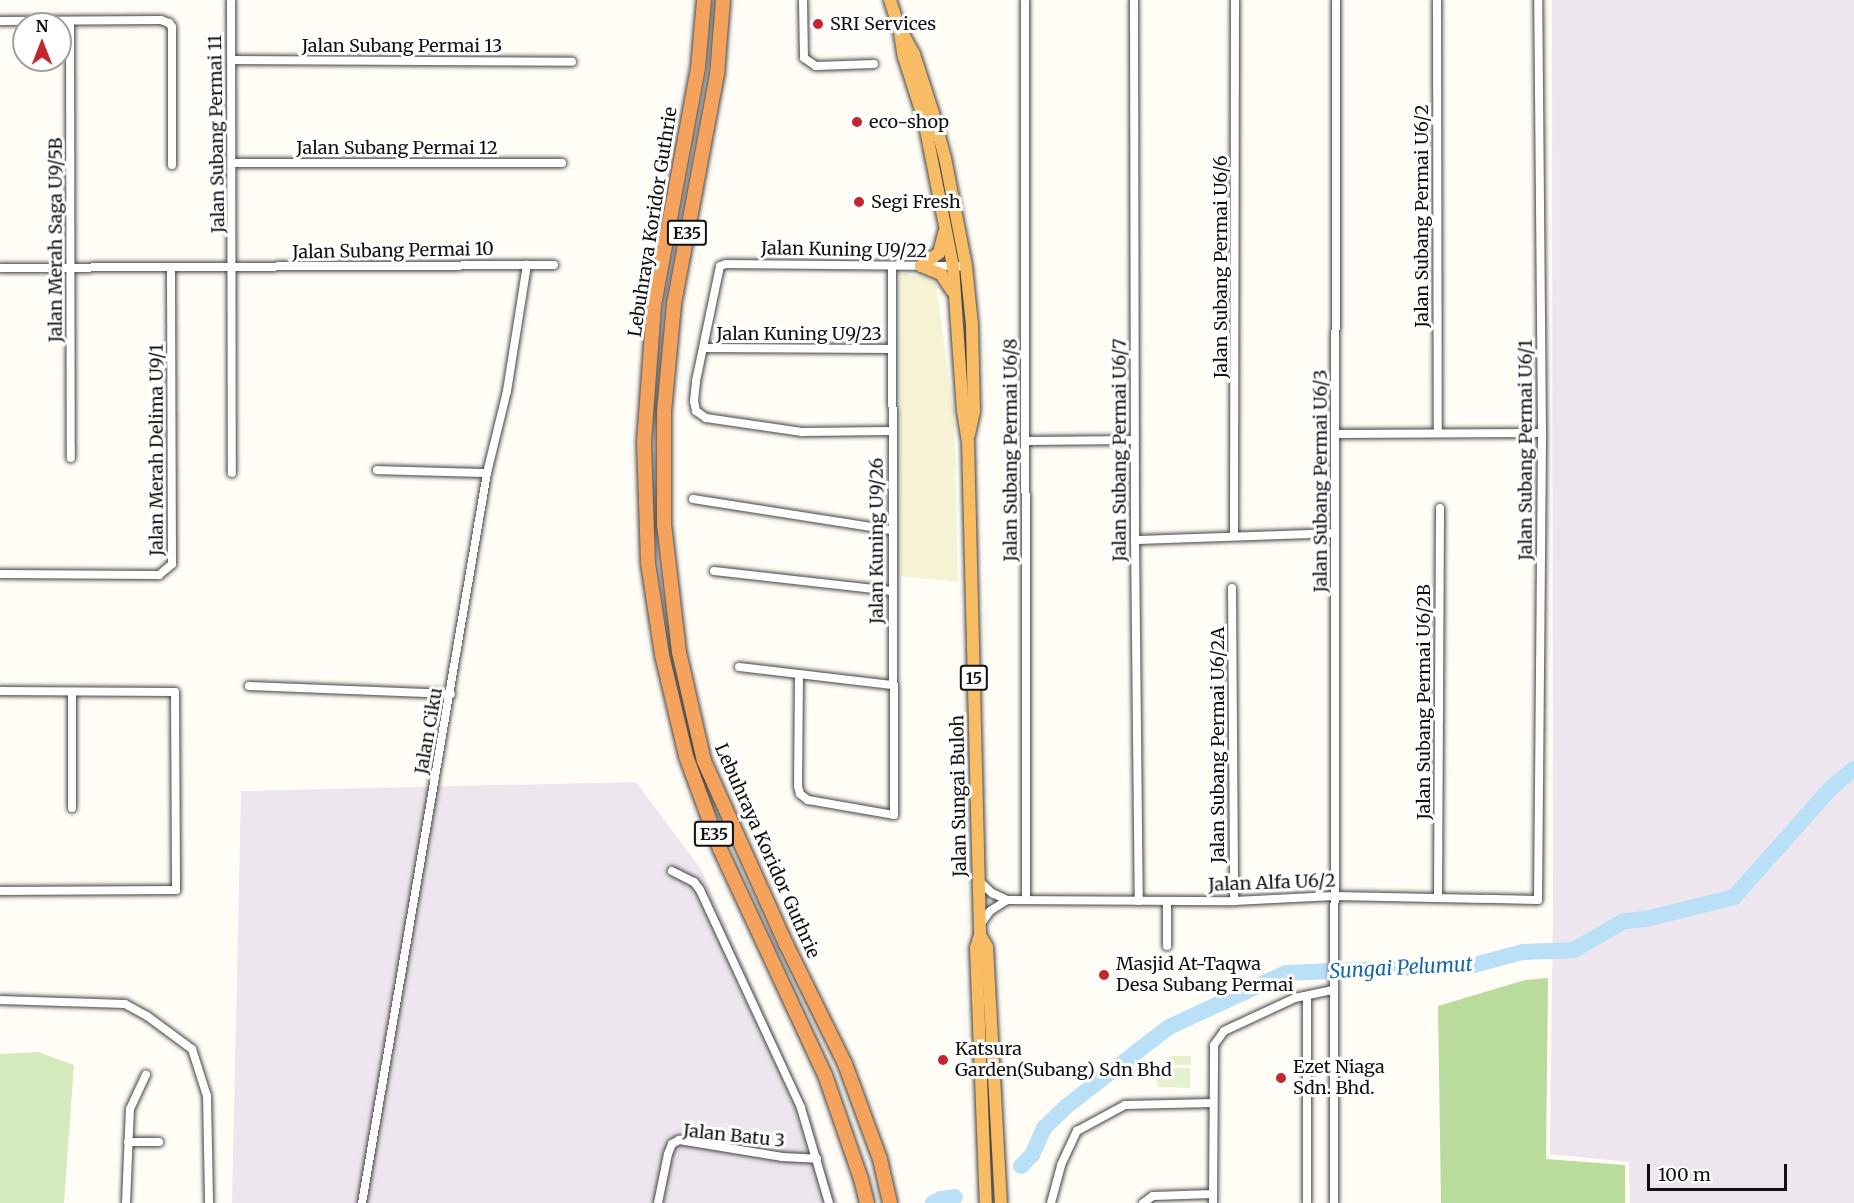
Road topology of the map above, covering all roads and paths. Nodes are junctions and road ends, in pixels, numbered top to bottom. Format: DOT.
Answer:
graph roads {
  1 [pos="231,0"];
  2 [pos="704,0"];
  3 [pos="723,0"];
  4 [pos="803,0"];
  5 [pos="890,0"];
  6 [pos="1025,0"];
  7 [pos="1134,0"];
  8 [pos="1235,0"];
  9 [pos="1336,0"];
  10 [pos="1437,0"];
  11 [pos="1538,0"];
  12 [pos="72,21"];
  13 [pos="899,27"];
  14 [pos="231,60"];
  15 [pos="572,62"];
  16 [pos="874,64"];
  17 [pos="70,72"];
  18 [pos="232,163"];
  19 [pos="562,163"];
  20 [pos="172,165"];
  21 [pos="946,226"];
  22 [pos="526,265"];
  23 [pos="554,265"];
  24 [pos="892,266"];
  25 [pos="921,266"];
  26 [pos="959,266"];
  27 [pos="0,268"];
  28 [pos="71,268"];
  29 [pos="171,268"];
  30 [pos="233,268"];
  31 [pos="956,303"];
  32 [pos="705,348"];
  33 [pos="892,349"];
  34 [pos="891,431"];
  35 [pos="1438,433"];
  36 [pos="1542,433"];
  37 [pos="1336,434"];
  38 [pos="1135,440"];
  39 [pos="968,441"];
  40 [pos="1026,441"];
  41 [pos="71,458"];
  42 [pos="377,470"];
  43 [pos="232,473"];
  44 [pos="487,473"];
  45 [pos="693,499"];
  46 [pos="1440,508"];
  47 [pos="891,530"];
  48 [pos="1335,533"];
  49 [pos="1234,535"];
  50 [pos="1135,540"];
  51 [pos="714,571"];
  52 [pos="0,574"];
  53 [pos="1232,588"];
  54 [pos="892,591"];
  55 [pos="739,667"];
  56 [pos="800,674"];
  57 [pos="892,685"];
  58 [pos="249,686"];
  59 [pos="0,691"];
  60 [pos="72,692"];
  61 [pos="451,694"];
  62 [pos="72,808"];
  63 [pos="672,871"];
  64 [pos="979,881"];
  65 [pos="0,891"];
  66 [pos="1334,896"];
  67 [pos="1438,896"];
  68 [pos="1007,900"];
  69 [pos="1026,900"];
  70 [pos="1539,900"];
  71 [pos="1139,901"];
  72 [pos="1167,901"];
  73 [pos="1234,901"];
  74 [pos="980,930"];
  75 [pos="1167,946"];
  76 [pos="1334,990"];
  77 [pos="1307,996"];
  78 [pos="0,1000"];
  79 [pos="146,1075"];
  80 [pos="1213,1102"];
  81 [pos="128,1142"];
  82 [pos="159,1142"];
  83 [pos="817,1159"];
  84 [pos="1213,1199"];
  85 [pos="126,1203"];
  86 [pos="209,1203"];
  87 [pos="362,1203"];
  88 [pos="658,1203"];
  89 [pos="829,1203"];
  90 [pos="867,1203"];
  91 [pos="890,1203"];
  92 [pos="986,1203"];
  93 [pos="1001,1203"];
  94 [pos="1051,1203"];
  95 [pos="1143,1203"];
  96 [pos="1306,1203"];
  97 [pos="1334,1203"];
  1 -- 14 [label="street, Jalan Subang Permai 11"];
  2 -- 90 [label="highway, Lebuhraya Koridor Guthrie / E35"];
  3 -- 91 [label="highway, Lebuhraya Koridor Guthrie / E35"];
  4 -- 16 [label="street"];
  5 -- 13 [label="highway, Jalan Sungai Buloh / 15"];
  6 -- 40 [label="street, Jalan Subang Permai U6/8"];
  7 -- 38 [label="street, Jalan Subang Permai U6/7"];
  8 -- 49 [label="street, Jalan Subang Permai U6/6"];
  9 -- 37 [label="street, Jalan Subang Permai U6/3"];
  10 -- 35 [label="street, Jalan Subang Permai U6/2"];
  11 -- 36 [label="street, Jalan Subang Permai U6/1"];
  12 -- 20 [label="street"];
  13 -- 21 [label="highway, Jalan Sungai Buloh / 15"];
  13 -- 26 [label="highway, Jalan Sungai Buloh / 15"];
  14 -- 15 [label="street, Jalan Subang Permai 13"];
  14 -- 18 [label="street, Jalan Subang Permai 11"];
  17 -- 28 [label="street, Jalan Merah Saga U9/5B"];
  18 -- 19 [label="street, Jalan Subang Permai 12"];
  18 -- 30 [label="street, Jalan Subang Permai 11"];
  21 -- 25 [label="highway"];
  21 -- 26 [label="highway, Jalan Sungai Buloh / 15"];
  22 -- 23 [label="street, Jalan Subang Permai 10"];
  22 -- 30 [label="street, Jalan Subang Permai 10"];
  22 -- 44 [label="street, Jalan Ciku"];
  24 -- 25 [label="street, Jalan Kuning U9/22"];
  24 -- 32 [label="street, Jalan Kuning U9/22"];
  24 -- 33 [label="street, Jalan Kuning U9/26"];
  25 -- 26 [label="street, Jalan Kuning U9/22"];
  25 -- 31 [label="highway"];
  26 -- 31 [label="highway, Jalan Sungai Buloh / 15"];
  26 -- 39 [label="highway, Jalan Sungai Buloh / 15"];
  27 -- 28 [label="street, Jalan Subang Permai 10"];
  28 -- 29 [label="street, Jalan Subang Permai 10"];
  28 -- 41 [label="street, Jalan Merah Saga U9/5B"];
  29 -- 30 [label="street, Jalan Subang Permai 10"];
  29 -- 52 [label="street, Jalan Merah Delima U9/1"];
  30 -- 43 [label="street, Jalan Subang Permai 11"];
  31 -- 39 [label="highway, Jalan Sungai Buloh / 15"];
  32 -- 33 [label="street, Jalan Kuning U9/23"];
  32 -- 34 [label="street"];
  33 -- 34 [label="street, Jalan Kuning U9/26"];
  34 -- 47 [label="street, Jalan Kuning U9/26"];
  35 -- 36 [label="street"];
  35 -- 37 [label="street"];
  36 -- 70 [label="street, Jalan Subang Permai U6/1"];
  37 -- 48 [label="street, Jalan Subang Permai U6/3"];
  38 -- 40 [label="street"];
  38 -- 50 [label="street, Jalan Subang Permai U6/7"];
  39 -- 64 [label="highway, Jalan Sungai Buloh / 15"];
  40 -- 69 [label="street, Jalan Subang Permai U6/8"];
  42 -- 44 [label="street"];
  44 -- 61 [label="street, Jalan Ciku"];
  45 -- 47 [label="street"];
  46 -- 67 [label="street, Jalan Subang Permai U6/2B"];
  47 -- 54 [label="street, Jalan Kuning U9/26"];
  48 -- 49 [label="street"];
  48 -- 66 [label="street, Jalan Subang Permai U6/3"];
  49 -- 50 [label="street"];
  50 -- 71 [label="street, Jalan Subang Permai U6/7"];
  51 -- 54 [label="street"];
  53 -- 73 [label="street, Jalan Subang Permai U6/2A"];
  54 -- 57 [label="street, Jalan Kuning U9/26"];
  55 -- 56 [label="street"];
  56 -- 57 [label="street"];
  56 -- 57 [label="street, Jalan Kuning U9/26"];
  58 -- 61 [label="street"];
  59 -- 60 [label="street"];
  60 -- 62 [label="street"];
  60 -- 65 [label="street"];
  61 -- 87 [label="street, Jalan Ciku"];
  63 -- 83 [label="street"];
  64 -- 68 [label="street"];
  64 -- 74 [label="highway, Jalan Sungai Buloh / 15"];
  66 -- 67 [label="street, Jalan Alfa U6/2"];
  66 -- 73 [label="street, Jalan Alfa U6/2"];
  66 -- 76 [label="street, Jalan Subang Permai U6/3"];
  67 -- 70 [label="street, Jalan Alfa U6/2"];
  68 -- 69 [label="street, Jalan Alfa U6/2"];
  68 -- 74 [label="street"];
  69 -- 71 [label="street, Jalan Alfa U6/2"];
  71 -- 72 [label="street, Jalan Alfa U6/2"];
  72 -- 73 [label="street, Jalan Alfa U6/2"];
  72 -- 75 [label="street"];
  74 -- 92 [label="highway, Jalan Sungai Buloh / 15"];
  74 -- 93 [label="highway, Jalan Sungai Buloh / 15"];
  76 -- 77 [label="street"];
  76 -- 97 [label="street"];
  77 -- 80 [label="street"];
  77 -- 96 [label="street"];
  78 -- 86 [label="street"];
  79 -- 81 [label="street"];
  80 -- 84 [label="street"];
  80 -- 94 [label="street"];
  81 -- 82 [label="street"];
  81 -- 85 [label="street"];
  83 -- 88 [label="street, Jalan Batu 3"];
  83 -- 89 [label="street"];
  84 -- 95 [label="street"];
}
